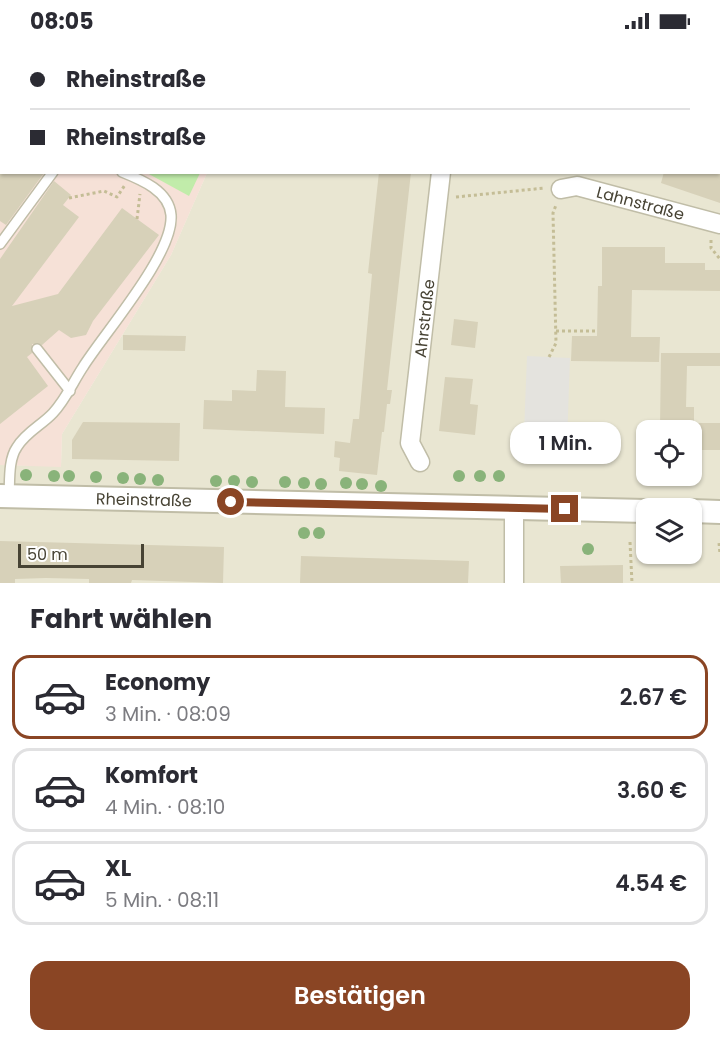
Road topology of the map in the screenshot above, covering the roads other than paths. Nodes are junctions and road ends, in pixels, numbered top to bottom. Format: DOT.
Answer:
graph roads {
  1 [pos="51,174"];
  2 [pos="127,174"];
  3 [pos="441,174"];
  4 [pos="561,189"];
  5 [pos="720,224"];
  6 [pos="4,233"];
  7 [pos="0,244"];
  8 [pos="37,349"];
  9 [pos="70,391"];
  10 [pos="420,462"];
  11 [pos="5,496"];
  12 [pos="514,509"];
  13 [pos="636,511"];
  14 [pos="702,512"];
  15 [pos="720,512"];
  16 [pos="514,583"];
  1 -- 6 [label="lane"];
  2 -- 9 [label="lane"];
  3 -- 10 [label="street, Ahrstraße"];
  4 -- 5 [label="street, Lahnstraße"];
  6 -- 7 [label="lane"];
  8 -- 9 [label="lane"];
  9 -- 11 [label="lane"];
  11 -- 12 [label="street, Rheinstraße"];
  12 -- 13 [label="street, Rheinstraße"];
  12 -- 16 [label="street"];
  14 -- 15 [label="street"];
}
